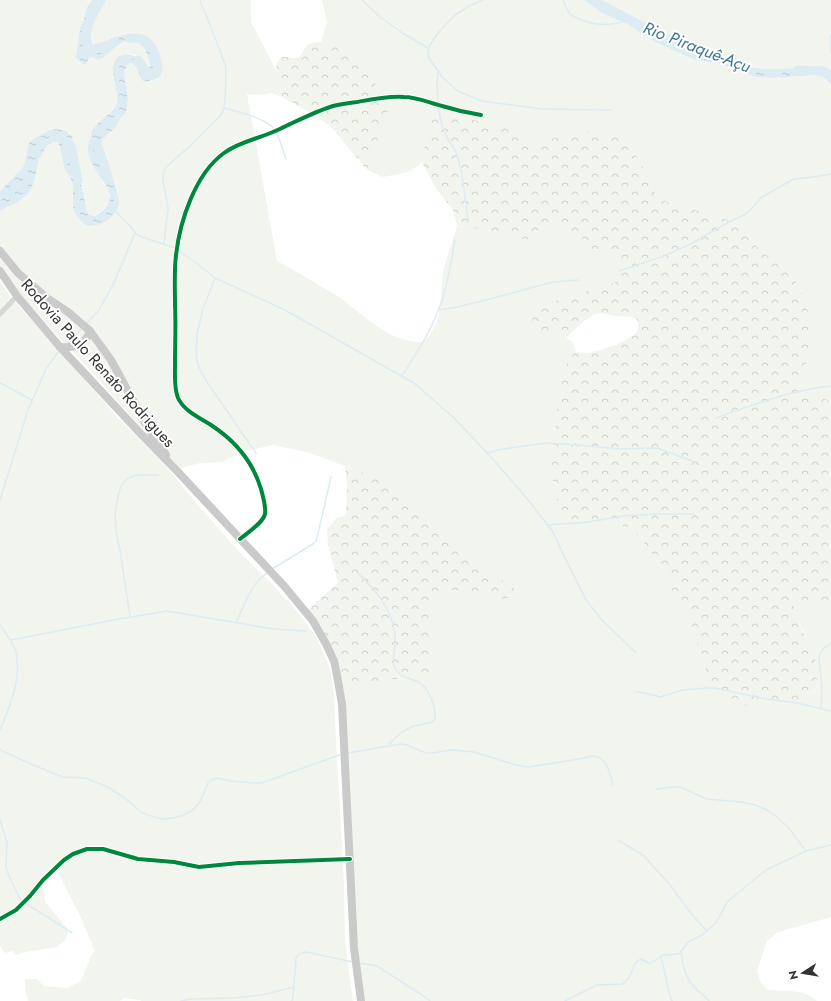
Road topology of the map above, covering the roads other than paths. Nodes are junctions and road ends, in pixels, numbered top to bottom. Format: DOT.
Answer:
graph roads {
  1 [pos="481,115"];
  2 [pos="0,250"];
  3 [pos="0,271"];
  4 [pos="17,296"];
  5 [pos="0,314"];
  6 [pos="90,331"];
  7 [pos="60,347"];
  8 [pos="178,472"];
  9 [pos="240,539"];
  10 [pos="350,859"];
  11 [pos="0,919"];
  12 [pos="361,1001"];
  1 -- 9 [label="street"];
  2 -- 6 [label="main road, Rodovia Paulo Renato Rodrigues"];
  3 -- 4 [label="main road, Rodovia Paulo Renato Rodrigues"];
  4 -- 5 [label="street"];
  4 -- 7 [label="main road, Rodovia Paulo Renato Rodrigues"];
  6 -- 7 [label="main road"];
  6 -- 8 [label="main road, Rodovia Paulo Renato Rodrigues"];
  7 -- 8 [label="main road, Rodovia Paulo Renato Rodrigues"];
  8 -- 9 [label="main road, Rodovia Paulo Renato Rodrigues"];
  9 -- 10 [label="main road, Rodovia Paulo Renato Rodrigues"];
  10 -- 11 [label="street"];
  10 -- 12 [label="main road, Rodovia Paulo Renato Rodrigues"];
}
